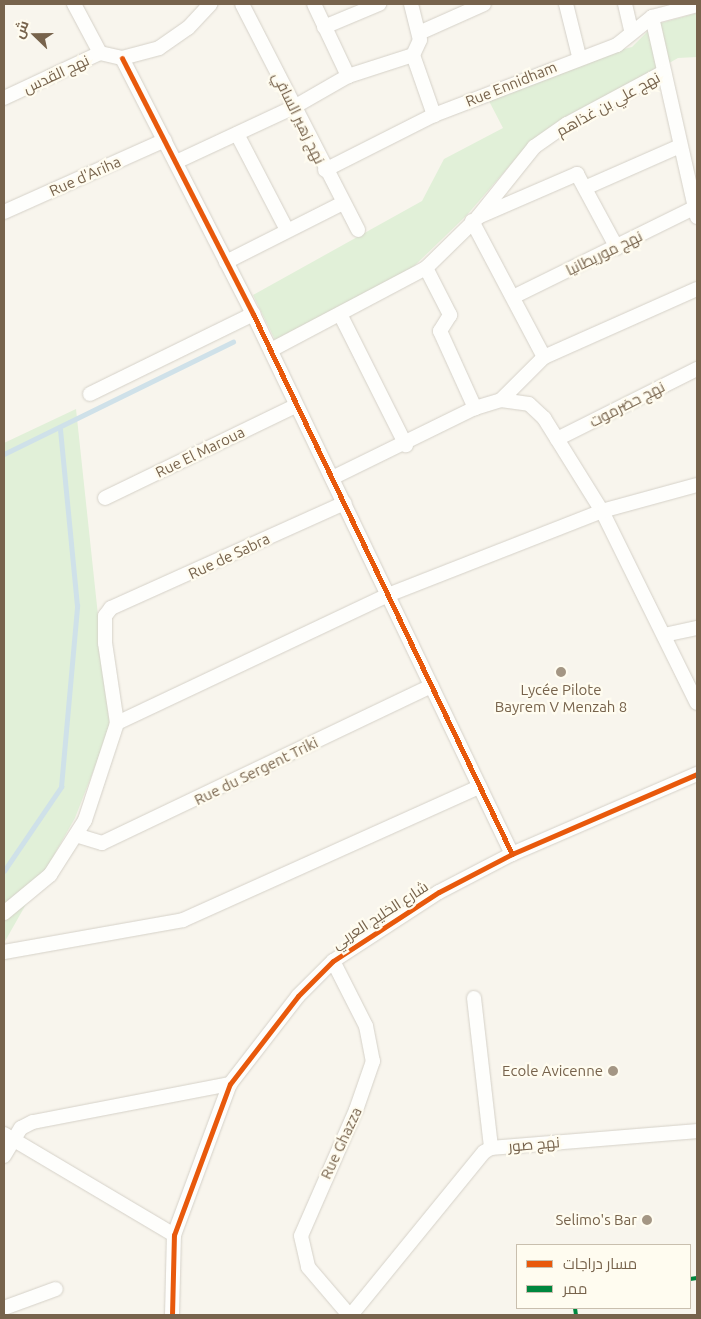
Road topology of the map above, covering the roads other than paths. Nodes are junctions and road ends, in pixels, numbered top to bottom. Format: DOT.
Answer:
graph roads {
  1 [pos="74,4"];
  2 [pos="210,4"];
  3 [pos="242,4"];
  4 [pos="314,4"];
  5 [pos="379,4"];
  6 [pos="411,4"];
  7 [pos="484,4"];
  8 [pos="566,4"];
  9 [pos="626,4"];
  10 [pos="697,5"];
  11 [pos="652,17"];
  12 [pos="324,27"];
  13 [pos="631,31"];
  14 [pos="419,33"];
  15 [pos="100,53"];
  16 [pos="413,55"];
  17 [pos="580,56"];
  18 [pos="122,58"];
  19 [pos="664,72"];
  20 [pos="348,76"];
  21 [pos="4,98"];
  22 [pos="294,107"];
  23 [pos="434,115"];
  24 [pos="237,134"];
  25 [pos="165,140"];
  26 [pos="680,146"];
  27 [pos="176,162"];
  28 [pos="325,170"];
  29 [pos="587,187"];
  30 [pos="343,203"];
  31 [pos="4,212"];
  32 [pos="696,212"];
  33 [pos="475,219"];
  34 [pos="287,230"];
  35 [pos="358,230"];
  36 [pos="617,248"];
  37 [pos="226,262"];
  38 [pos="426,268"];
  39 [pos="697,289"];
  40 [pos="513,297"];
  41 [pos="253,314"];
  42 [pos="340,314"];
  43 [pos="270,350"];
  44 [pos="544,358"];
  45 [pos="697,369"];
  46 [pos="90,394"];
  47 [pos="501,400"];
  48 [pos="296,406"];
  49 [pos="475,408"];
  50 [pos="557,439"];
  51 [pos="406,445"];
  52 [pos="332,478"];
  53 [pos="697,485"];
  54 [pos="104,498"];
  55 [pos="346,503"];
  56 [pos="602,511"];
  57 [pos="388,596"];
  58 [pos="697,628"];
  59 [pos="664,635"];
  60 [pos="432,686"];
  61 [pos="697,703"];
  62 [pos="117,724"];
  63 [pos="697,774"];
  64 [pos="479,787"];
  65 [pos="79,836"];
  66 [pos="512,854"];
  67 [pos="4,913"];
  68 [pos="4,952"];
  69 [pos="333,961"];
  70 [pos="474,998"];
  71 [pos="230,1084"];
  72 [pos="697,1130"];
  73 [pos="8,1136"];
  74 [pos="491,1148"];
  75 [pos="4,1156"];
  76 [pos="174,1235"];
  77 [pos="56,1289"];
  78 [pos="4,1308"];
  79 [pos="172,1315"];
  80 [pos="350,1315"];
  1 -- 15 [label="street"];
  2 -- 18 [label="street"];
  3 -- 22 [label="street, نهج زهير السافي"];
  4 -- 12 [label="street"];
  5 -- 12 [label="street"];
  6 -- 14 [label="street"];
  7 -- 14 [label="street"];
  8 -- 17 [label="street"];
  9 -- 13 [label="street"];
  10 -- 11 [label="street, Rue Ennidham"];
  11 -- 13 [label="street, Rue Ennidham"];
  11 -- 19 [label="street"];
  12 -- 20 [label="street"];
  13 -- 17 [label="street, Rue Ennidham"];
  14 -- 16 [label="street"];
  15 -- 18 [label="street, نهج القدس"];
  15 -- 21 [label="street, نهج القدس"];
  16 -- 20 [label="street"];
  16 -- 23 [label="street"];
  17 -- 23 [label="street, Rue Ennidham"];
  18 -- 25 [label="street"];
  19 -- 26 [label="street, نهج علي بن غذاهم"];
  19 -- 33 [label="street, نهج علي بن غذاهم"];
  20 -- 22 [label="street"];
  22 -- 24 [label="street"];
  22 -- 28 [label="street, نهج زهير السافي"];
  23 -- 28 [label="street, Rue Ennidham"];
  24 -- 27 [label="street"];
  24 -- 34 [label="street"];
  25 -- 27 [label="street"];
  25 -- 31 [label="street, Rue d'Ariha"];
  26 -- 29 [label="street"];
  26 -- 32 [label="street, نهج علي بن غذاهم"];
  27 -- 37 [label="street"];
  28 -- 30 [label="street, نهج زهير السافي"];
  29 -- 33 [label="street"];
  29 -- 36 [label="street"];
  30 -- 34 [label="street"];
  30 -- 35 [label="street, نهج زهير السافي"];
  32 -- 36 [label="street, نهج موريطانيا"];
  33 -- 38 [label="street, نهج علي بن غذاهم"];
  33 -- 40 [label="street"];
  34 -- 37 [label="street"];
  36 -- 40 [label="street, نهج موريطانيا"];
  37 -- 41 [label="street"];
  38 -- 42 [label="street, نهج علي بن غذاهم"];
  38 -- 49 [label="street"];
  39 -- 44 [label="street"];
  40 -- 44 [label="street"];
  41 -- 43 [label="street"];
  41 -- 46 [label="street"];
  42 -- 43 [label="street, نهج علي بن غذاهم"];
  42 -- 51 [label="street"];
  43 -- 48 [label="street"];
  44 -- 47 [label="street"];
  45 -- 50 [label="street, نهج حضرموت"];
  47 -- 49 [label="street"];
  47 -- 50 [label="street"];
  48 -- 52 [label="street"];
  48 -- 54 [label="street, Rue El Maroua"];
  49 -- 51 [label="street"];
  50 -- 56 [label="street"];
  51 -- 52 [label="street"];
  52 -- 55 [label="street"];
  53 -- 56 [label="street"];
  55 -- 57 [label="street"];
  55 -- 62 [label="street, Rue de Sabra"];
  56 -- 57 [label="street"];
  56 -- 59 [label="street"];
  57 -- 60 [label="street"];
  57 -- 62 [label="street"];
  58 -- 59 [label="street"];
  59 -- 61 [label="street"];
  60 -- 64 [label="street"];
  60 -- 65 [label="street, Rue du Sergent Triki"];
  62 -- 65 [label="street"];
  63 -- 66 [label="street, شارع الخليج العربي"];
  64 -- 66 [label="street"];
  64 -- 68 [label="street"];
  65 -- 67 [label="street"];
  66 -- 69 [label="street, شارع الخليج العربي"];
  69 -- 71 [label="street, شارع الخليج العربي"];
  69 -- 80 [label="street, Rue Ghazza"];
  70 -- 74 [label="street, نهج صور"];
  71 -- 73 [label="street"];
  71 -- 76 [label="street, شارع الخليج العربي"];
  72 -- 74 [label="street, نهج صور"];
  73 -- 75 [label="street"];
  73 -- 76 [label="street"];
  74 -- 80 [label="street"];
  76 -- 79 [label="street, شارع الخليج العربي"];
  77 -- 78 [label="street"];
}
